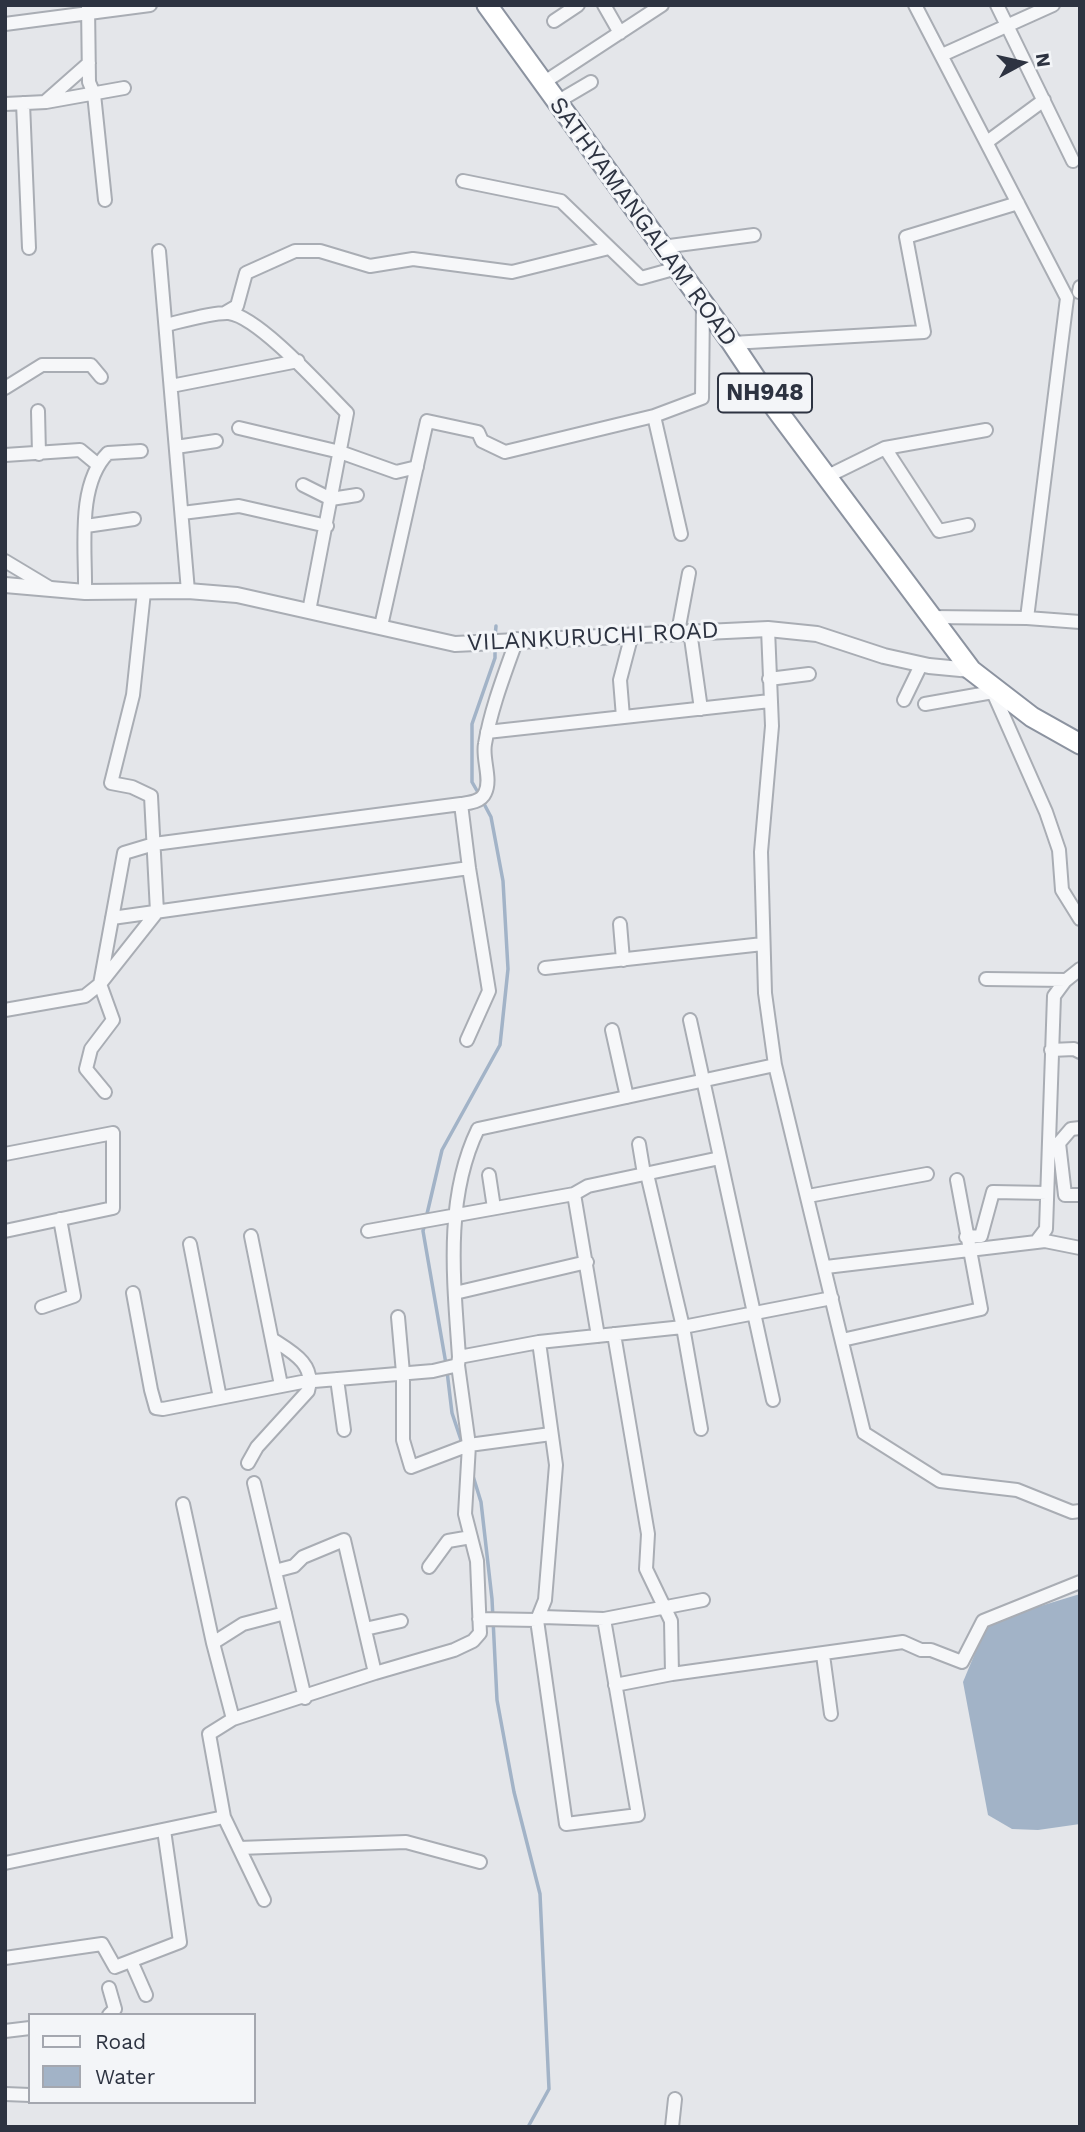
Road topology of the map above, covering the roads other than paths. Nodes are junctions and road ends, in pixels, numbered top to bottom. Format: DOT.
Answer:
graph roads {
  1 [pos="150,5"];
  2 [pos="487,5"];
  3 [pos="578,5"];
  4 [pos="604,5"];
  5 [pos="662,5"];
  6 [pos="915,5"];
  7 [pos="997,5"];
  8 [pos="1053,5"];
  9 [pos="88,9"];
  10 [pos="554,21"];
  11 [pos="5,24"];
  12 [pos="1007,26"];
  13 [pos="620,33"];
  14 [pos="942,55"];
  15 [pos="89,63"];
  16 [pos="543,82"];
  17 [pos="591,82"];
  18 [pos="124,88"];
  19 [pos="94,94"];
  20 [pos="1044,100"];
  21 [pos="46,102"];
  22 [pos="557,102"];
  23 [pos="23,103"];
  24 [pos="5,104"];
  25 [pos="987,142"];
  26 [pos="1073,160"];
  27 [pos="463,181"];
  28 [pos="105,200"];
  29 [pos="1018,203"];
  30 [pos="754,235"];
  31 [pos="29,247"];
  32 [pos="662,247"];
  33 [pos="610,248"];
  34 [pos="159,251"];
  35 [pos="677,268"];
  36 [pos="1076,292"];
  37 [pos="704,304"];
  38 [pos="225,313"];
  39 [pos="166,325"];
  40 [pos="732,344"];
  41 [pos="298,361"];
  42 [pos="101,377"];
  43 [pos="171,386"];
  44 [pos="5,388"];
  45 [pos="38,411"];
  46 [pos="654,416"];
  47 [pos="240,428"];
  48 [pos="986,430"];
  49 [pos="216,441"];
  50 [pos="176,447"];
  51 [pos="886,448"];
  52 [pos="141,452"];
  53 [pos="340,452"];
  54 [pos="39,454"];
  55 [pos="5,455"];
  56 [pos="97,464"];
  57 [pos="417,467"];
  58 [pos="826,477"];
  59 [pos="303,485"];
  60 [pos="357,495"];
  61 [pos="331,499"];
  62 [pos="182,513"];
  63 [pos="134,519"];
  64 [pos="968,525"];
  65 [pos="86,526"];
  66 [pos="327,526"];
  67 [pos="681,534"];
  68 [pos="5,561"];
  69 [pos="689,573"];
  70 [pos="5,585"];
  71 [pos="51,589"];
  72 [pos="188,591"];
  73 [pos="85,592"];
  74 [pos="144,592"];
  75 [pos="309,611"];
  76 [pos="931,617"];
  77 [pos="1027,618"];
  78 [pos="1080,622"];
  79 [pos="381,626"];
  80 [pos="768,629"];
  81 [pos="684,632"];
  82 [pos="632,634"];
  83 [pos="517,639"];
  84 [pos="921,665"];
  85 [pos="971,670"];
  86 [pos="809,674"];
  87 [pos="769,680"];
  88 [pos="992,688"];
  89 [pos="904,700"];
  90 [pos="770,701"];
  91 [pos="925,704"];
  92 [pos="701,709"];
  93 [pos="623,717"];
  94 [pos="487,732"];
  95 [pos="1080,744"];
  96 [pos="461,804"];
  97 [pos="155,844"];
  98 [pos="469,869"];
  99 [pos="157,912"];
  100 [pos="112,918"];
  101 [pos="1080,919"];
  102 [pos="620,924"];
  103 [pos="763,944"];
  104 [pos="623,960"];
  105 [pos="545,968"];
  106 [pos="1080,970"];
  107 [pos="986,979"];
  108 [pos="1066,980"];
  109 [pos="100,984"];
  110 [pos="5,1010"];
  111 [pos="690,1020"];
  112 [pos="612,1030"];
  113 [pos="467,1040"];
  114 [pos="1051,1050"];
  115 [pos="1080,1052"];
  116 [pos="775,1065"];
  117 [pos="704,1080"];
  118 [pos="105,1091"];
  119 [pos="626,1097"];
  120 [pos="1080,1128"];
  121 [pos="639,1144"];
  122 [pos="5,1154"];
  123 [pos="720,1158"];
  124 [pos="645,1174"];
  125 [pos="928,1174"];
  126 [pos="489,1175"];
  127 [pos="957,1180"];
  128 [pos="1047,1193"];
  129 [pos="574,1194"];
  130 [pos="1080,1195"];
  131 [pos="808,1196"];
  132 [pos="494,1208"];
  133 [pos="455,1214"];
  134 [pos="60,1219"];
  135 [pos="5,1231"];
  136 [pos="368,1231"];
  137 [pos="251,1236"];
  138 [pos="966,1237"];
  139 [pos="1036,1242"];
  140 [pos="190,1244"];
  141 [pos="1080,1248"];
  142 [pos="969,1250"];
  143 [pos="587,1262"];
  144 [pos="826,1267"];
  145 [pos="133,1293"];
  146 [pos="455,1293"];
  147 [pos="832,1298"];
  148 [pos="42,1307"];
  149 [pos="755,1313"];
  150 [pos="398,1317"];
  151 [pos="683,1327"];
  152 [pos="614,1334"];
  153 [pos="598,1336"];
  154 [pos="272,1339"];
  155 [pos="842,1340"];
  156 [pos="539,1342"];
  157 [pos="459,1361"];
  158 [pos="403,1373"];
  159 [pos="337,1379"];
  160 [pos="311,1381"];
  161 [pos="281,1385"];
  162 [pos="220,1398"];
  163 [pos="773,1401"];
  164 [pos="701,1429"];
  165 [pos="344,1430"];
  166 [pos="551,1434"];
  167 [pos="466,1448"];
  168 [pos="248,1463"];
  169 [pos="254,1483"];
  170 [pos="183,1504"];
  171 [pos="1080,1511"];
  172 [pos="471,1537"];
  173 [pos="429,1567"];
  174 [pos="275,1571"];
  175 [pos="1080,1582"];
  176 [pos="703,1600"];
  177 [pos="664,1607"];
  178 [pos="285,1614"];
  179 [pos="488,1619"];
  180 [pos="604,1619"];
  181 [pos="537,1620"];
  182 [pos="401,1621"];
  183 [pos="365,1629"];
  184 [pos="213,1643"];
  185 [pos="823,1655"];
  186 [pos="374,1673"];
  187 [pos="672,1674"];
  188 [pos="615,1685"];
  189 [pos="305,1698"];
  190 [pos="831,1714"];
  191 [pos="233,1719"];
  192 [pos="224,1817"];
  193 [pos="164,1830"];
  194 [pos="239,1848"];
  195 [pos="480,1862"];
  196 [pos="5,1863"];
  197 [pos="264,1900"];
  198 [pos="5,1958"];
  199 [pos="131,1961"];
  200 [pos="109,1988"];
  201 [pos="146,1995"];
  202 [pos="111,2013"];
  203 [pos="28,2028"];
  204 [pos="5,2031"];
  205 [pos="5,2094"];
  206 [pos="28,2095"];
  207 [pos="674,2099"];
  208 [pos="672,2127"];
  1 -- 9 [label="street"];
  2 -- 16 [label="highway, SATHYAMANGALAM ROAD / NH948"];
  3 -- 10 [label="street"];
  4 -- 13 [label="street"];
  5 -- 13 [label="street"];
  6 -- 14 [label="street"];
  7 -- 12 [label="street"];
  8 -- 12 [label="street"];
  9 -- 11 [label="street"];
  9 -- 15 [label="street"];
  12 -- 14 [label="street"];
  12 -- 20 [label="street"];
  13 -- 16 [label="street"];
  14 -- 25 [label="street"];
  15 -- 19 [label="street"];
  15 -- 21 [label="street"];
  16 -- 22 [label="highway, SATHYAMANGALAM ROAD / NH948"];
  17 -- 22 [label="street"];
  18 -- 19 [label="street"];
  19 -- 21 [label="street"];
  19 -- 28 [label="street"];
  20 -- 25 [label="street"];
  20 -- 26 [label="street"];
  21 -- 23 [label="street"];
  22 -- 32 [label="highway, SATHYAMANGALAM ROAD / NH948"];
  23 -- 24 [label="street"];
  23 -- 31 [label="street"];
  25 -- 29 [label="street"];
  27 -- 33 [label="street"];
  29 -- 36 [label="street"];
  29 -- 40 [label="street"];
  30 -- 32 [label="street"];
  32 -- 35 [label="highway, SATHYAMANGALAM ROAD / NH948"];
  33 -- 35 [label="street"];
  33 -- 38 [label="street"];
  34 -- 39 [label="street"];
  35 -- 37 [label="highway, SATHYAMANGALAM ROAD / NH948"];
  36 -- 77 [label="street"];
  37 -- 40 [label="highway, SATHYAMANGALAM ROAD / NH948"];
  37 -- 46 [label="street"];
  38 -- 39 [label="street"];
  38 -- 41 [label="street"];
  39 -- 43 [label="street"];
  40 -- 58 [label="highway, SATHYAMANGALAM ROAD / NH948"];
  41 -- 43 [label="street"];
  41 -- 53 [label="street"];
  42 -- 44 [label="street"];
  43 -- 50 [label="street"];
  45 -- 54 [label="street"];
  46 -- 57 [label="street"];
  46 -- 67 [label="street"];
  47 -- 53 [label="street"];
  48 -- 51 [label="street"];
  49 -- 50 [label="street"];
  50 -- 62 [label="street"];
  51 -- 58 [label="street"];
  51 -- 64 [label="street"];
  52 -- 56 [label="street"];
  53 -- 57 [label="street"];
  53 -- 61 [label="street"];
  54 -- 55 [label="street"];
  54 -- 56 [label="street"];
  56 -- 65 [label="street"];
  57 -- 79 [label="street"];
  58 -- 76 [label="highway, SATHYAMANGALAM ROAD / NH948"];
  59 -- 61 [label="street"];
  60 -- 61 [label="street"];
  61 -- 66 [label="street"];
  62 -- 66 [label="street"];
  62 -- 72 [label="street"];
  63 -- 65 [label="street"];
  65 -- 73 [label="street"];
  66 -- 75 [label="street"];
  68 -- 71 [label="street"];
  69 -- 81 [label="street"];
  70 -- 71 [label="street, VILANKURUCHI ROAD"];
  71 -- 73 [label="street, VILANKURUCHI ROAD"];
  72 -- 74 [label="street, VILANKURUCHI ROAD"];
  72 -- 75 [label="street, VILANKURUCHI ROAD"];
  73 -- 74 [label="street, VILANKURUCHI ROAD"];
  74 -- 97 [label="street"];
  75 -- 79 [label="street, VILANKURUCHI ROAD"];
  76 -- 77 [label="street"];
  76 -- 85 [label="highway, SATHYAMANGALAM ROAD / NH948"];
  77 -- 78 [label="street"];
  79 -- 83 [label="street, VILANKURUCHI ROAD"];
  80 -- 81 [label="street, VILANKURUCHI ROAD"];
  80 -- 84 [label="street, VILANKURUCHI ROAD"];
  80 -- 87 [label="street"];
  81 -- 82 [label="street, VILANKURUCHI ROAD"];
  81 -- 92 [label="street"];
  82 -- 83 [label="street, VILANKURUCHI ROAD"];
  82 -- 93 [label="street"];
  83 -- 94 [label="street"];
  84 -- 85 [label="street, VILANKURUCHI ROAD"];
  84 -- 89 [label="street"];
  85 -- 88 [label="highway, SATHYAMANGALAM ROAD / NH948"];
  86 -- 87 [label="street"];
  87 -- 90 [label="street"];
  88 -- 91 [label="street"];
  88 -- 95 [label="highway, SATHYAMANGALAM ROAD / NH948"];
  88 -- 101 [label="street"];
  90 -- 92 [label="street"];
  90 -- 103 [label="street"];
  92 -- 93 [label="street"];
  93 -- 94 [label="street"];
  94 -- 96 [label="street"];
  96 -- 97 [label="street"];
  96 -- 98 [label="street"];
  97 -- 99 [label="street"];
  97 -- 100 [label="street"];
  98 -- 99 [label="street"];
  98 -- 113 [label="street"];
  99 -- 100 [label="street"];
  99 -- 109 [label="street"];
  100 -- 109 [label="street"];
  102 -- 104 [label="street"];
  103 -- 104 [label="street"];
  103 -- 116 [label="street"];
  104 -- 105 [label="street"];
  106 -- 108 [label="street"];
  107 -- 108 [label="street"];
  108 -- 114 [label="street"];
  109 -- 110 [label="street"];
  109 -- 118 [label="street"];
  111 -- 117 [label="street"];
  112 -- 119 [label="street"];
  114 -- 115 [label="street"];
  114 -- 128 [label="street"];
  116 -- 117 [label="street"];
  116 -- 131 [label="street"];
  117 -- 119 [label="street"];
  117 -- 123 [label="street"];
  119 -- 133 [label="street"];
  120 -- 130 [label="street"];
  121 -- 124 [label="street"];
  122 -- 134 [label="street"];
  123 -- 124 [label="street"];
  123 -- 149 [label="street"];
  124 -- 129 [label="street"];
  124 -- 151 [label="street"];
  125 -- 131 [label="street"];
  126 -- 132 [label="street"];
  127 -- 138 [label="street"];
  128 -- 138 [label="street"];
  128 -- 139 [label="street"];
  129 -- 132 [label="street"];
  129 -- 143 [label="street"];
  131 -- 144 [label="street"];
  132 -- 133 [label="street"];
  133 -- 136 [label="street"];
  133 -- 146 [label="street"];
  134 -- 135 [label="street"];
  134 -- 148 [label="street"];
  137 -- 154 [label="street"];
  138 -- 142 [label="street"];
  139 -- 141 [label="street"];
  139 -- 142 [label="street"];
  140 -- 162 [label="street"];
  142 -- 144 [label="street"];
  142 -- 155 [label="street"];
  143 -- 146 [label="street"];
  143 -- 153 [label="street"];
  144 -- 147 [label="street"];
  145 -- 162 [label="street"];
  146 -- 157 [label="street"];
  147 -- 149 [label="street"];
  147 -- 155 [label="street"];
  149 -- 151 [label="street"];
  149 -- 163 [label="street"];
  150 -- 158 [label="street"];
  151 -- 152 [label="street"];
  151 -- 164 [label="street"];
  152 -- 153 [label="street"];
  152 -- 177 [label="street"];
  153 -- 156 [label="street"];
  154 -- 160 [label="street"];
  154 -- 161 [label="street"];
  155 -- 171 [label="street"];
  156 -- 157 [label="street"];
  156 -- 166 [label="street"];
  157 -- 158 [label="street"];
  157 -- 167 [label="street"];
  158 -- 159 [label="street"];
  158 -- 167 [label="street"];
  159 -- 160 [label="street"];
  159 -- 165 [label="street"];
  160 -- 161 [label="street"];
  160 -- 168 [label="street"];
  161 -- 162 [label="street"];
  166 -- 167 [label="street"];
  166 -- 181 [label="street"];
  167 -- 172 [label="street"];
  169 -- 174 [label="street"];
  170 -- 184 [label="street"];
  172 -- 173 [label="street"];
  172 -- 179 [label="street"];
  174 -- 178 [label="street"];
  174 -- 183 [label="street"];
  175 -- 185 [label="street"];
  176 -- 177 [label="street"];
  177 -- 180 [label="street"];
  177 -- 187 [label="street"];
  178 -- 184 [label="street"];
  178 -- 189 [label="street"];
  179 -- 181 [label="street"];
  179 -- 186 [label="street"];
  180 -- 181 [label="street"];
  180 -- 188 [label="street"];
  181 -- 188 [label="street"];
  182 -- 183 [label="street"];
  183 -- 186 [label="street"];
  184 -- 191 [label="street"];
  185 -- 187 [label="street"];
  185 -- 190 [label="street"];
  186 -- 189 [label="street"];
  187 -- 188 [label="street"];
  189 -- 191 [label="street"];
  191 -- 192 [label="street"];
  192 -- 193 [label="street"];
  192 -- 194 [label="street"];
  193 -- 196 [label="street"];
  193 -- 199 [label="street"];
  194 -- 195 [label="street"];
  194 -- 197 [label="street"];
  198 -- 199 [label="street"];
  199 -- 201 [label="street"];
  200 -- 202 [label="street"];
  203 -- 204 [label="street"];
  205 -- 206 [label="street"];
  207 -- 208 [label="street"];
}
